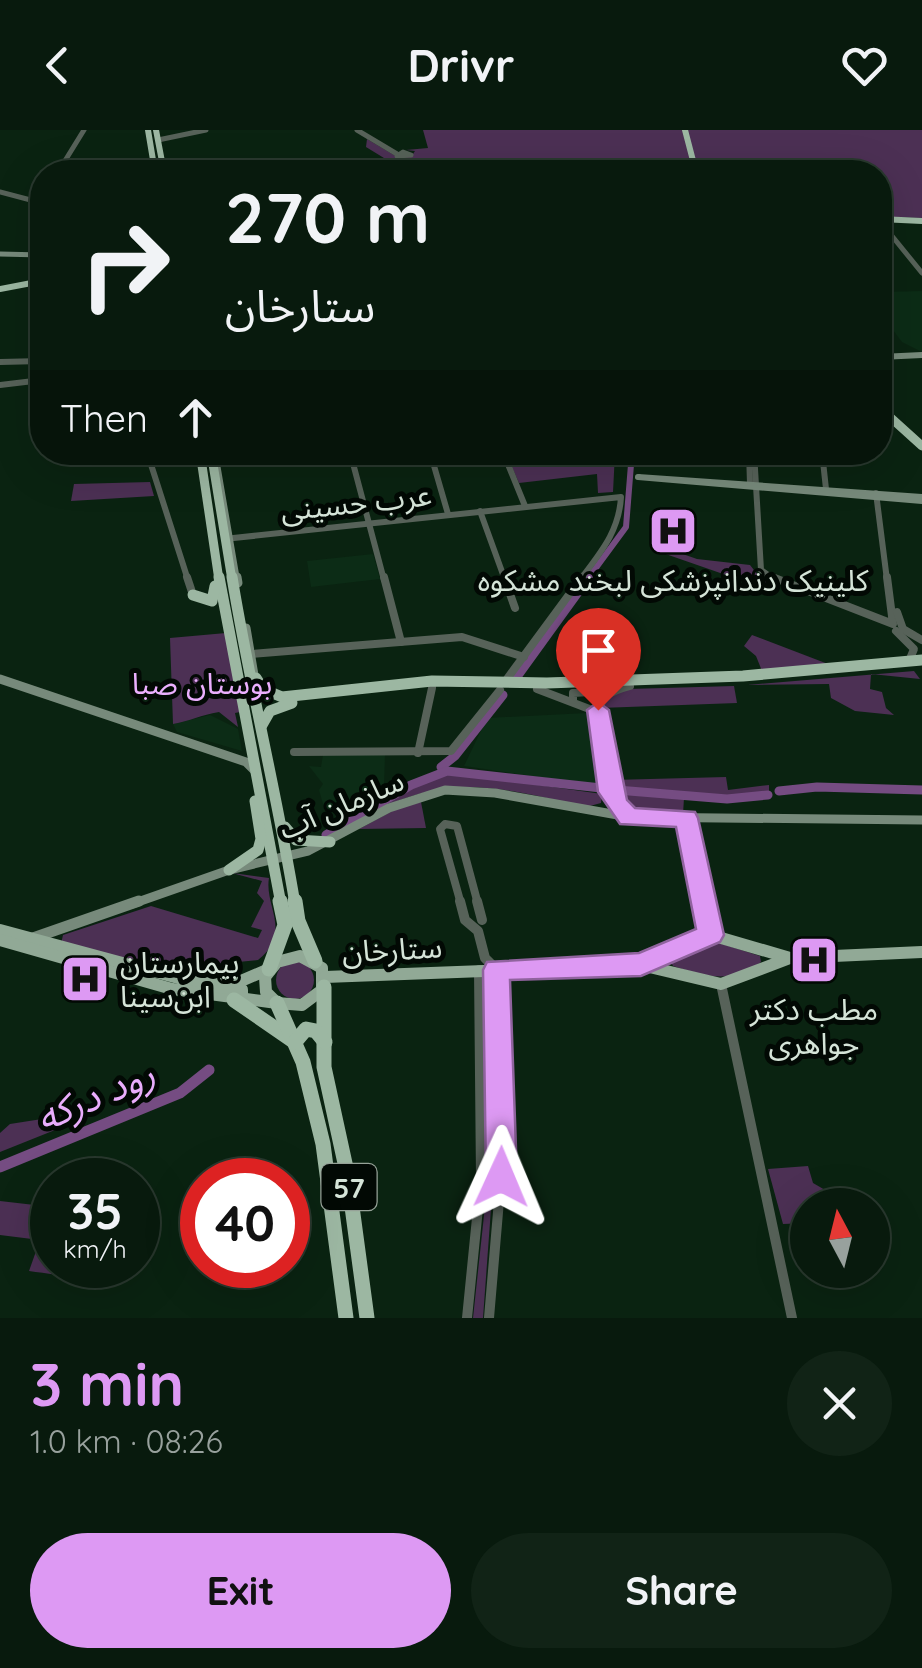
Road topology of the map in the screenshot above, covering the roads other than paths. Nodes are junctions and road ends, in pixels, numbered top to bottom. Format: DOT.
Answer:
graph roads {
  1 [pos="84,130"];
  2 [pos="148,130"];
  3 [pos="156,130"];
  4 [pos="206,130"];
  5 [pos="356,130"];
  6 [pos="366,130"];
  7 [pos="685,130"];
  8 [pos="693,130"];
  9 [pos="158,142"];
  10 [pos="65,160"];
  11 [pos="156,160"];
  12 [pos="159,160"];
  13 [pos="696,160"];
  14 [pos="698,160"];
  15 [pos="0,192"];
  16 [pos="30,200"];
  17 [pos="892,222"];
  18 [pos="892,223"];
  19 [pos="922,223"];
  20 [pos="892,236"];
  21 [pos="0,254"];
  22 [pos="30,254"];
  23 [pos="922,273"];
  24 [pos="30,286"];
  25 [pos="1,289"];
  26 [pos="922,357"];
  27 [pos="892,358"];
  28 [pos="0,362"];
  29 [pos="30,362"];
  30 [pos="30,381"];
  31 [pos="0,384"];
  32 [pos="892,414"];
  33 [pos="892,416"];
  34 [pos="922,438"];
  35 [pos="922,446"];
  36 [pos="151,465"];
  37 [pos="202,465"];
  38 [pos="215,465"];
  39 [pos="353,465"];
  40 [pos="431,465"];
  41 [pos="508,465"];
  42 [pos="751,465"];
  43 [pos="823,465"];
  44 [pos="681,480"];
  45 [pos="752,486"];
  46 [pos="826,492"];
  47 [pos="878,496"];
  48 [pos="922,499"];
  49 [pos="525,506"];
  50 [pos="480,511"];
  51 [pos="448,514"];
  52 [pos="369,523"];
  53 [pos="228,539"];
  54 [pos="217,572"];
  55 [pos="192,596"];
  56 [pos="515,608"];
  57 [pos="896,628"];
  58 [pos="922,640"];
  59 [pos="401,642"];
  60 [pos="252,654"];
  61 [pos="524,657"];
  62 [pos="918,663"];
  63 [pos="0,678"];
  64 [pos="255,683"];
  65 [pos="504,684"];
  66 [pos="630,686"];
  67 [pos="432,688"];
  68 [pos="537,689"];
  69 [pos="283,700"];
  70 [pos="600,700"];
  71 [pos="575,702"];
  72 [pos="262,725"];
  73 [pos="600,743"];
  74 [pos="294,752"];
  75 [pos="418,752"];
  76 [pos="257,773"];
  77 [pos="610,792"];
  78 [pos="586,811"];
  79 [pos="628,817"];
  80 [pos="686,818"];
  81 [pos="281,820"];
  82 [pos="922,820"];
  83 [pos="330,842"];
  84 [pos="280,858"];
  85 [pos="229,870"];
  86 [pos="482,920"];
  87 [pos="292,926"];
  88 [pos="0,930"];
  89 [pos="711,935"];
  90 [pos="0,940"];
  91 [pos="24,942"];
  92 [pos="0,948"];
  93 [pos="922,952"];
  94 [pos="790,958"];
  95 [pos="315,961"];
  96 [pos="641,964"];
  97 [pos="269,969"];
  98 [pos="497,975"];
  99 [pos="479,976"];
  100 [pos="194,982"];
  101 [pos="324,982"];
  102 [pos="720,984"];
  103 [pos="234,1000"];
  104 [pos="276,1003"];
  105 [pos="295,1042"];
  106 [pos="325,1042"];
  107 [pos="346,1318"];
  108 [pos="367,1318"];
  109 [pos="467,1318"];
  110 [pos="488,1318"];
  111 [pos="792,1318"];
  1 -- 10 [label="street"];
  2 -- 11 [label="highway"];
  3 -- 9 [label="highway"];
  4 -- 9 [label="street"];
  5 -- 6 [label="street"];
  7 -- 13 [label="highway"];
  8 -- 14 [label="highway"];
  9 -- 12 [label="highway"];
  15 -- 16 [label="street"];
  17 -- 19 [label="highway"];
  18 -- 19 [label="highway"];
  20 -- 23 [label="street"];
  21 -- 22 [label="main road"];
  24 -- 25 [label="highway"];
  26 -- 27 [label="main road"];
  28 -- 29 [label="street"];
  30 -- 31 [label="street"];
  32 -- 34 [label="highway"];
  33 -- 35 [label="highway"];
  36 -- 55 [label="street"];
  37 -- 54 [label="highway"];
  38 -- 53 [label="highway"];
  39 -- 52 [label="street"];
  40 -- 51 [label="street"];
  41 -- 49 [label="street"];
  42 -- 45 [label="street"];
  43 -- 46 [label="street"];
  44 -- 45 [label="main road"];
  45 -- 46 [label="main road"];
  45 -- 57 [label="street"];
  46 -- 47 [label="main road"];
  47 -- 48 [label="main road"];
  47 -- 57 [label="street"];
  49 -- 50 [label="street, عرب حسینی"];
  49 -- 61 [label="street, عرب حسینی"];
  50 -- 51 [label="street, عرب حسینی"];
  50 -- 56 [label="street"];
  51 -- 52 [label="street, عرب حسینی"];
  52 -- 53 [label="street, عرب حسینی"];
  52 -- 59 [label="street"];
  53 -- 60 [label="main road"];
  53 -- 64 [label="highway"];
  54 -- 55 [label="highway"];
  54 -- 76 [label="highway"];
  57 -- 58 [label="street"];
  57 -- 62 [label="street"];
  59 -- 60 [label="street"];
  59 -- 61 [label="street"];
  60 -- 64 [label="main road"];
  61 -- 65 [label="street"];
  62 -- 65 [label="highway"];
  62 -- 66 [label="highway"];
  63 -- 76 [label="main road"];
  64 -- 69 [label="highway"];
  64 -- 72 [label="highway"];
  65 -- 67 [label="highway"];
  65 -- 68 [label="highway"];
  65 -- 69 [label="highway"];
  65 -- 75 [label="street"];
  66 -- 68 [label="highway"];
  66 -- 70 [label="street"];
  67 -- 69 [label="highway"];
  67 -- 75 [label="street"];
  68 -- 71 [label="street"];
  69 -- 72 [label="highway"];
  70 -- 71 [label="street"];
  70 -- 73 [label="street"];
  71 -- 73 [label="street"];
  72 -- 81 [label="highway"];
  73 -- 77 [label="street"];
  74 -- 75 [label="street"];
  76 -- 84 [label="highway"];
  76 -- 85 [label="highway"];
  77 -- 78 [label="street"];
  77 -- 79 [label="street"];
  78 -- 79 [label="main road, سازمان آب"];
  78 -- 83 [label="main road, سازمان آب"];
  79 -- 80 [label="main road, سازمان آب"];
  80 -- 82 [label="main road, سازمان آب"];
  80 -- 89 [label="street"];
  81 -- 83 [label="highway"];
  81 -- 84 [label="highway"];
  83 -- 84 [label="main road, سازمان آب"];
  84 -- 85 [label="main road, سازمان آب"];
  84 -- 87 [label="highway"];
  85 -- 91 [label="main road, سازمان آب"];
  86 -- 98 [label="street"];
  87 -- 95 [label="highway"];
  87 -- 97 [label="highway"];
  88 -- 91 [label="main road"];
  89 -- 94 [label="main road"];
  89 -- 96 [label="main road"];
  90 -- 91 [label="main road"];
  91 -- 92 [label="main road"];
  91 -- 100 [label="main road"];
  91 -- 103 [label="main road"];
  93 -- 94 [label="main road"];
  94 -- 102 [label="main road"];
  95 -- 97 [label="main road"];
  95 -- 101 [label="main road"];
  96 -- 98 [label="main road, ستارخان"];
  96 -- 102 [label="main road"];
  97 -- 100 [label="main road"];
  97 -- 104 [label="main road"];
  98 -- 99 [label="main road, ستارخان"];
  98 -- 110 [label="street"];
  99 -- 101 [label="main road, ستارخان"];
  99 -- 109 [label="street"];
  100 -- 103 [label="main road"];
  101 -- 104 [label="main road"];
  101 -- 106 [label="highway, 57"];
  102 -- 111 [label="street"];
  103 -- 104 [label="main road"];
  103 -- 105 [label="highway"];
  104 -- 105 [label="highway, 57"];
  105 -- 106 [label="highway"];
  105 -- 107 [label="highway, 57"];
  106 -- 108 [label="highway, 57"];
}
